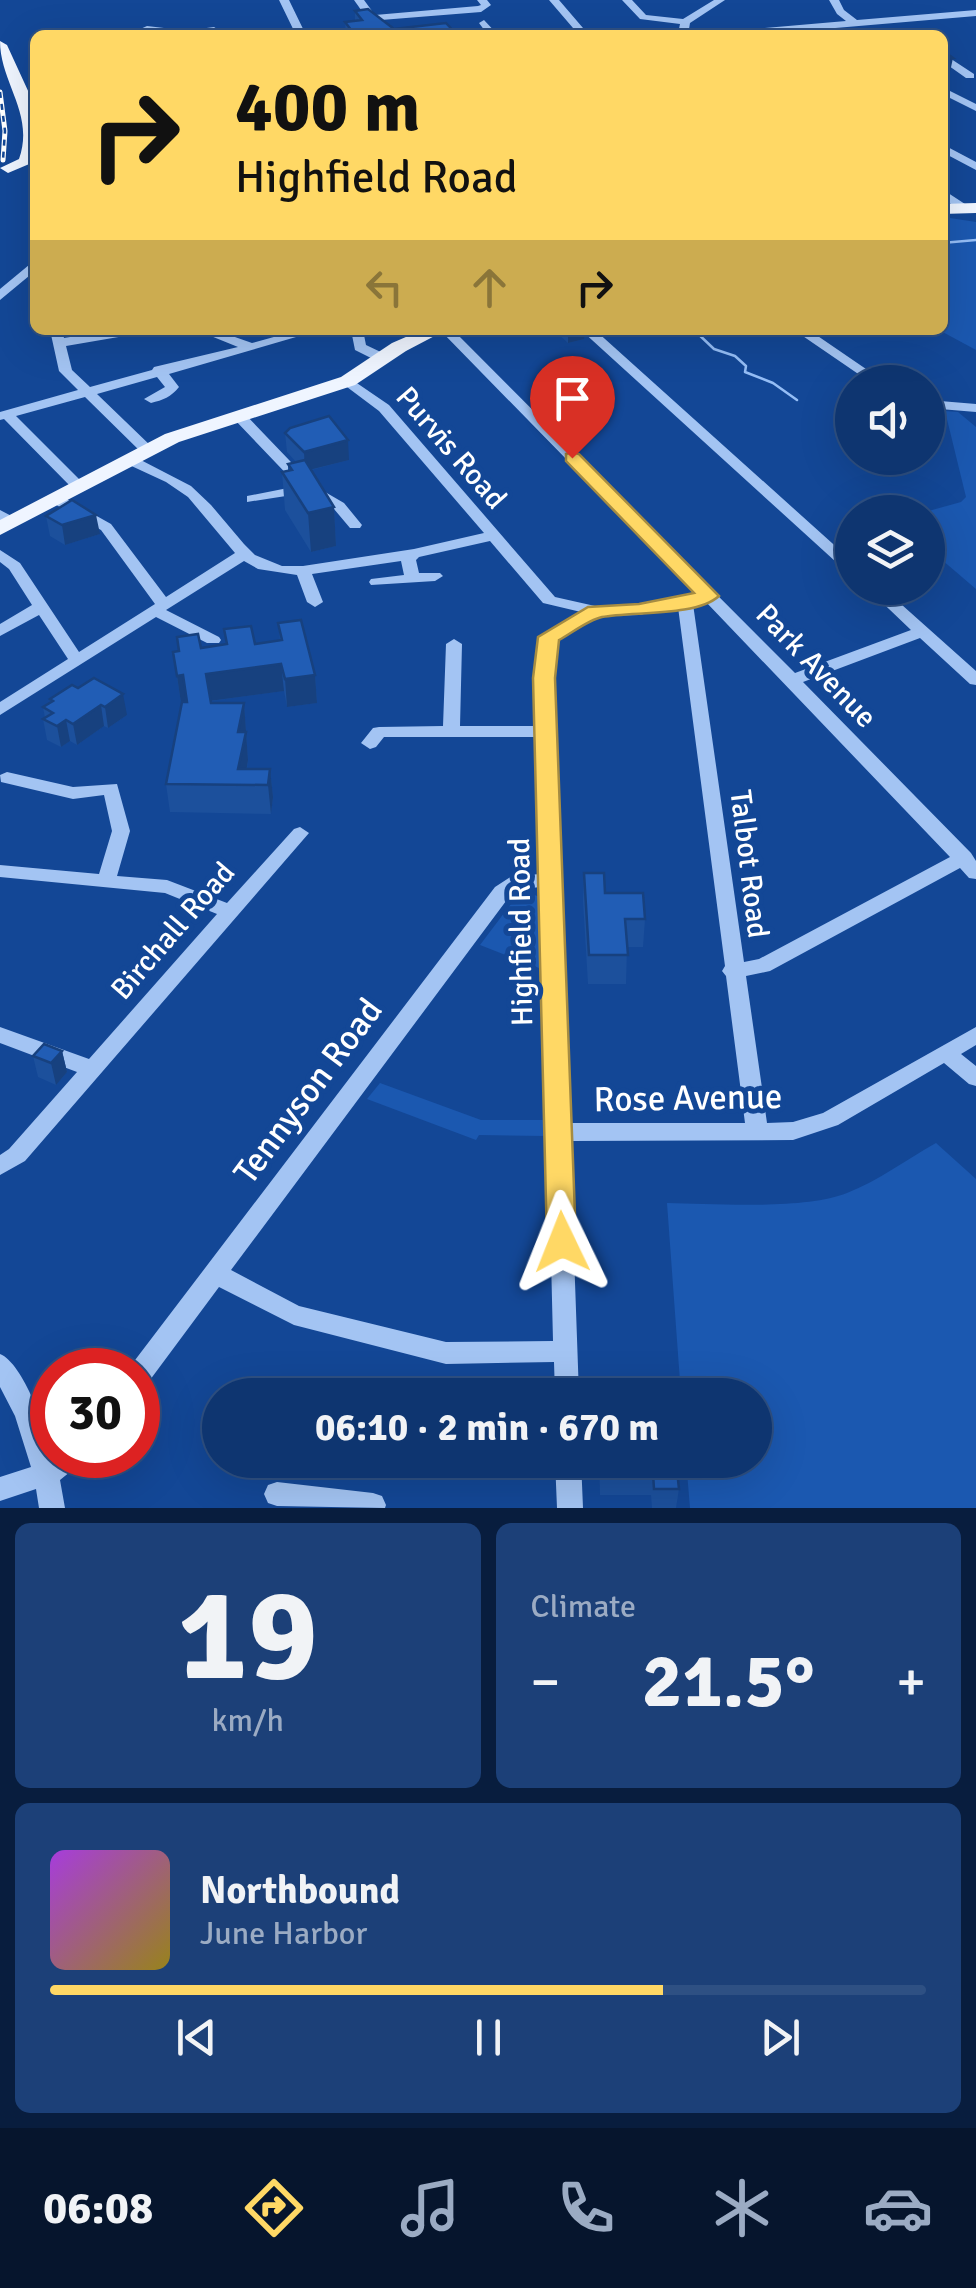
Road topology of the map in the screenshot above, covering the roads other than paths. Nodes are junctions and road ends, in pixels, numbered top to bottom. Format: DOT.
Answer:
graph roads {
  1 [pos="284,0"];
  2 [pos="359,0"];
  3 [pos="482,0"];
  4 [pos="554,0"];
  5 [pos="627,0"];
  6 [pos="720,0"];
  7 [pos="834,0"];
  8 [pos="976,13"];
  9 [pos="374,18"];
  10 [pos="906,18"];
  11 [pos="854,23"];
  12 [pos="484,24"];
  13 [pos="822,26"];
  14 [pos="299,30"];
  15 [pos="388,30"];
  16 [pos="489,30"];
  17 [pos="580,30"];
  18 [pos="683,30"];
  19 [pos="777,30"];
  20 [pos="827,30"];
  21 [pos="916,30"];
  22 [pos="0,45"];
  23 [pos="948,60"];
  24 [pos="974,76"];
  25 [pos="956,78"];
  26 [pos="948,93"];
  27 [pos="976,108"];
  28 [pos="30,116"];
  29 [pos="30,138"];
  30 [pos="948,150"];
  31 [pos="19,164"];
  32 [pos="976,166"];
  33 [pos="948,195"];
  34 [pos="970,208"];
  35 [pos="30,269"];
  36 [pos="0,296"];
  37 [pos="217,335"];
  38 [pos="294,335"];
  39 [pos="357,335"];
  40 [pos="427,335"];
  41 [pos="451,335"];
  42 [pos="593,335"];
  43 [pos="808,335"];
  44 [pos="58,336"];
  45 [pos="250,346"];
  46 [pos="382,358"];
  47 [pos="852,365"];
  48 [pos="160,370"];
  49 [pos="348,381"];
  50 [pos="84,390"];
  51 [pos="151,399"];
  52 [pos="945,405"];
  53 [pos="976,408"];
  54 [pos="4,415"];
  55 [pos="238,416"];
  56 [pos="139,455"];
  57 [pos="79,487"];
  58 [pos="308,488"];
  59 [pos="56,499"];
  60 [pos="252,499"];
  61 [pos="5,521"];
  62 [pos="355,525"];
  63 [pos="490,536"];
  64 [pos="835,553"];
  65 [pos="414,554"];
  66 [pos="242,555"];
  67 [pos="0,556"];
  68 [pos="302,571"];
  69 [pos="434,576"];
  70 [pos="412,578"];
  71 [pos="377,582"];
  72 [pos="709,596"];
  73 [pos="549,600"];
  74 [pos="315,602"];
  75 [pos="685,603"];
  76 [pos="893,605"];
  77 [pos="40,607"];
  78 [pos="160,608"];
  79 [pos="595,612"];
  80 [pos="0,631"];
  81 [pos="922,631"];
  82 [pos="549,637"];
  83 [pos="213,640"];
  84 [pos="454,644"];
  85 [pos="77,661"];
  86 [pos="792,680"];
  87 [pos="976,680"];
  88 [pos="0,710"];
  89 [pos="546,731"];
  90 [pos="373,732"];
  91 [pos="451,732"];
  92 [pos="7,778"];
  93 [pos="300,833"];
  94 [pos="970,866"];
  95 [pos="0,871"];
  96 [pos="552,880"];
  97 [pos="106,882"];
  98 [pos="230,912"];
  99 [pos="732,971"];
  100 [pos="0,1034"];
  101 [pos="976,1035"];
  102 [pos="946,1053"];
  103 [pos="92,1070"];
  104 [pos="976,1078"];
  105 [pos="558,1132"];
  106 [pos="757,1132"];
  107 [pos="0,1166"];
  108 [pos="214,1273"];
  109 [pos="159,1348"];
  110 [pos="565,1351"];
  111 [pos="0,1366"];
  112 [pos="566,1378"];
  113 [pos="30,1428"];
  114 [pos="34,1478"];
  115 [pos="48,1478"];
  116 [pos="569,1478"];
  117 [pos="0,1489"];
  118 [pos="276,1494"];
  119 [pos="320,1504"];
  120 [pos="374,1504"];
  121 [pos="52,1508"];
  122 [pos="570,1508"];
  1 -- 14 [label="street"];
  2 -- 9 [label="street"];
  3 -- 9 [label="street"];
  4 -- 17 [label="street"];
  5 -- 18 [label="street"];
  6 -- 18 [label="street"];
  7 -- 11 [label="street"];
  8 -- 10 [label="street"];
  9 -- 15 [label="street"];
  10 -- 11 [label="street"];
  10 -- 21 [label="street"];
  11 -- 13 [label="street"];
  12 -- 16 [label="street"];
  13 -- 19 [label="street"];
  13 -- 20 [label="street"];
  22 -- 28 [label="main road"];
  23 -- 24 [label="street"];
  24 -- 25 [label="street"];
  26 -- 27 [label="street"];
  29 -- 31 [label="main road"];
  30 -- 32 [label="street"];
  33 -- 34 [label="street"];
  35 -- 36 [label="street"];
  37 -- 45 [label="street"];
  38 -- 45 [label="street"];
  39 -- 46 [label="street"];
  40 -- 46 [label="main road"];
  41 -- 72 [label="street, Park Avenue"];
  42 -- 64 [label="street"];
  43 -- 47 [label="street"];
  44 -- 50 [label="street"];
  45 -- 48 [label="street"];
  46 -- 49 [label="main road"];
  48 -- 50 [label="street"];
  48 -- 51 [label="street"];
  49 -- 55 [label="main road"];
  49 -- 63 [label="street, Purvis Road"];
  50 -- 54 [label="street"];
  50 -- 56 [label="street"];
  52 -- 53 [label="street"];
  54 -- 57 [label="street"];
  55 -- 56 [label="main road"];
  55 -- 58 [label="street"];
  56 -- 57 [label="main road"];
  56 -- 66 [label="street"];
  57 -- 59 [label="main road"];
  58 -- 60 [label="street"];
  58 -- 62 [label="street"];
  59 -- 61 [label="main road"];
  59 -- 78 [label="street"];
  63 -- 65 [label="street"];
  63 -- 73 [label="street, Purvis Road"];
  65 -- 68 [label="street"];
  65 -- 70 [label="street"];
  66 -- 68 [label="street"];
  66 -- 78 [label="street"];
  67 -- 77 [label="street"];
  68 -- 74 [label="street"];
  69 -- 70 [label="street"];
  70 -- 71 [label="street"];
  72 -- 75 [label="street"];
  72 -- 86 [label="street, Park Avenue"];
  73 -- 79 [label="street"];
  73 -- 82 [label="street"];
  75 -- 79 [label="street"];
  75 -- 99 [label="street, Talbot Road"];
  76 -- 81 [label="street"];
  77 -- 80 [label="street"];
  77 -- 85 [label="street"];
  78 -- 83 [label="street"];
  78 -- 85 [label="street"];
  79 -- 82 [label="street"];
  81 -- 86 [label="street"];
  81 -- 87 [label="street"];
  82 -- 89 [label="street, Highfield Road"];
  84 -- 91 [label="street"];
  85 -- 88 [label="street"];
  86 -- 94 [label="street, Park Avenue"];
  89 -- 91 [label="street"];
  89 -- 96 [label="street, Highfield Road"];
  90 -- 91 [label="street"];
  92 -- 97 [label="street"];
  93 -- 98 [label="street, Birchall Road"];
  94 -- 99 [label="street"];
  95 -- 97 [label="street"];
  96 -- 105 [label="street, Highfield Road"];
  96 -- 108 [label="street, Tennyson Road"];
  97 -- 98 [label="street"];
  98 -- 103 [label="street, Birchall Road"];
  99 -- 106 [label="street, Talbot Road"];
  100 -- 103 [label="street"];
  101 -- 102 [label="street, Rose Avenue"];
  102 -- 104 [label="street"];
  102 -- 106 [label="street, Rose Avenue"];
  103 -- 107 [label="street, Birchall Road"];
  105 -- 106 [label="street, Rose Avenue"];
  105 -- 110 [label="street, Highfield Road"];
  108 -- 109 [label="street, Tennyson Road"];
  108 -- 110 [label="street"];
  110 -- 112 [label="street, Highfield Road"];
  111 -- 113 [label="street"];
  114 -- 117 [label="street"];
  115 -- 121 [label="street"];
  116 -- 122 [label="street"];
  118 -- 119 [label="street"];
  119 -- 120 [label="street"];
}
